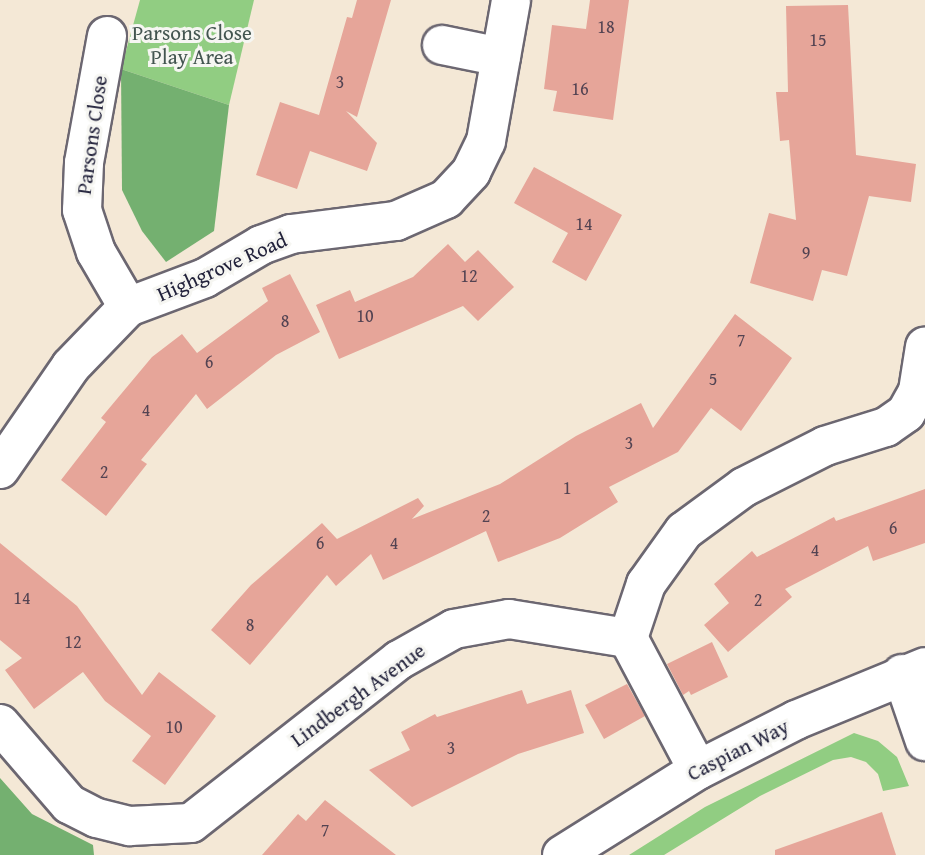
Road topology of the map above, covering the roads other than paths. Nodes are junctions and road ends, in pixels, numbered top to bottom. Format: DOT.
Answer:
graph roads {
  1 [pos="511,0"];
  2 [pos="107,36"];
  3 [pos="442,45"];
  4 [pos="502,57"];
  5 [pos="128,307"];
  6 [pos="925,347"];
  7 [pos="0,470"];
  8 [pos="628,638"];
  9 [pos="914,671"];
  10 [pos="0,724"];
  11 [pos="925,741"];
  12 [pos="698,770"];
  13 [pos="562,855"];
  1 -- 4 [label="street, Highgrove Road"];
  2 -- 5 [label="street, Parsons Close"];
  3 -- 4 [label="street"];
  4 -- 5 [label="street, Highgrove Road"];
  5 -- 7 [label="street, Highgrove Road"];
  6 -- 8 [label="street"];
  8 -- 10 [label="street, Lindbergh Avenue"];
  8 -- 12 [label="street"];
  9 -- 11 [label="street"];
  9 -- 12 [label="street, Caspian Way"];
  12 -- 13 [label="street, Caspian Way"];
}
